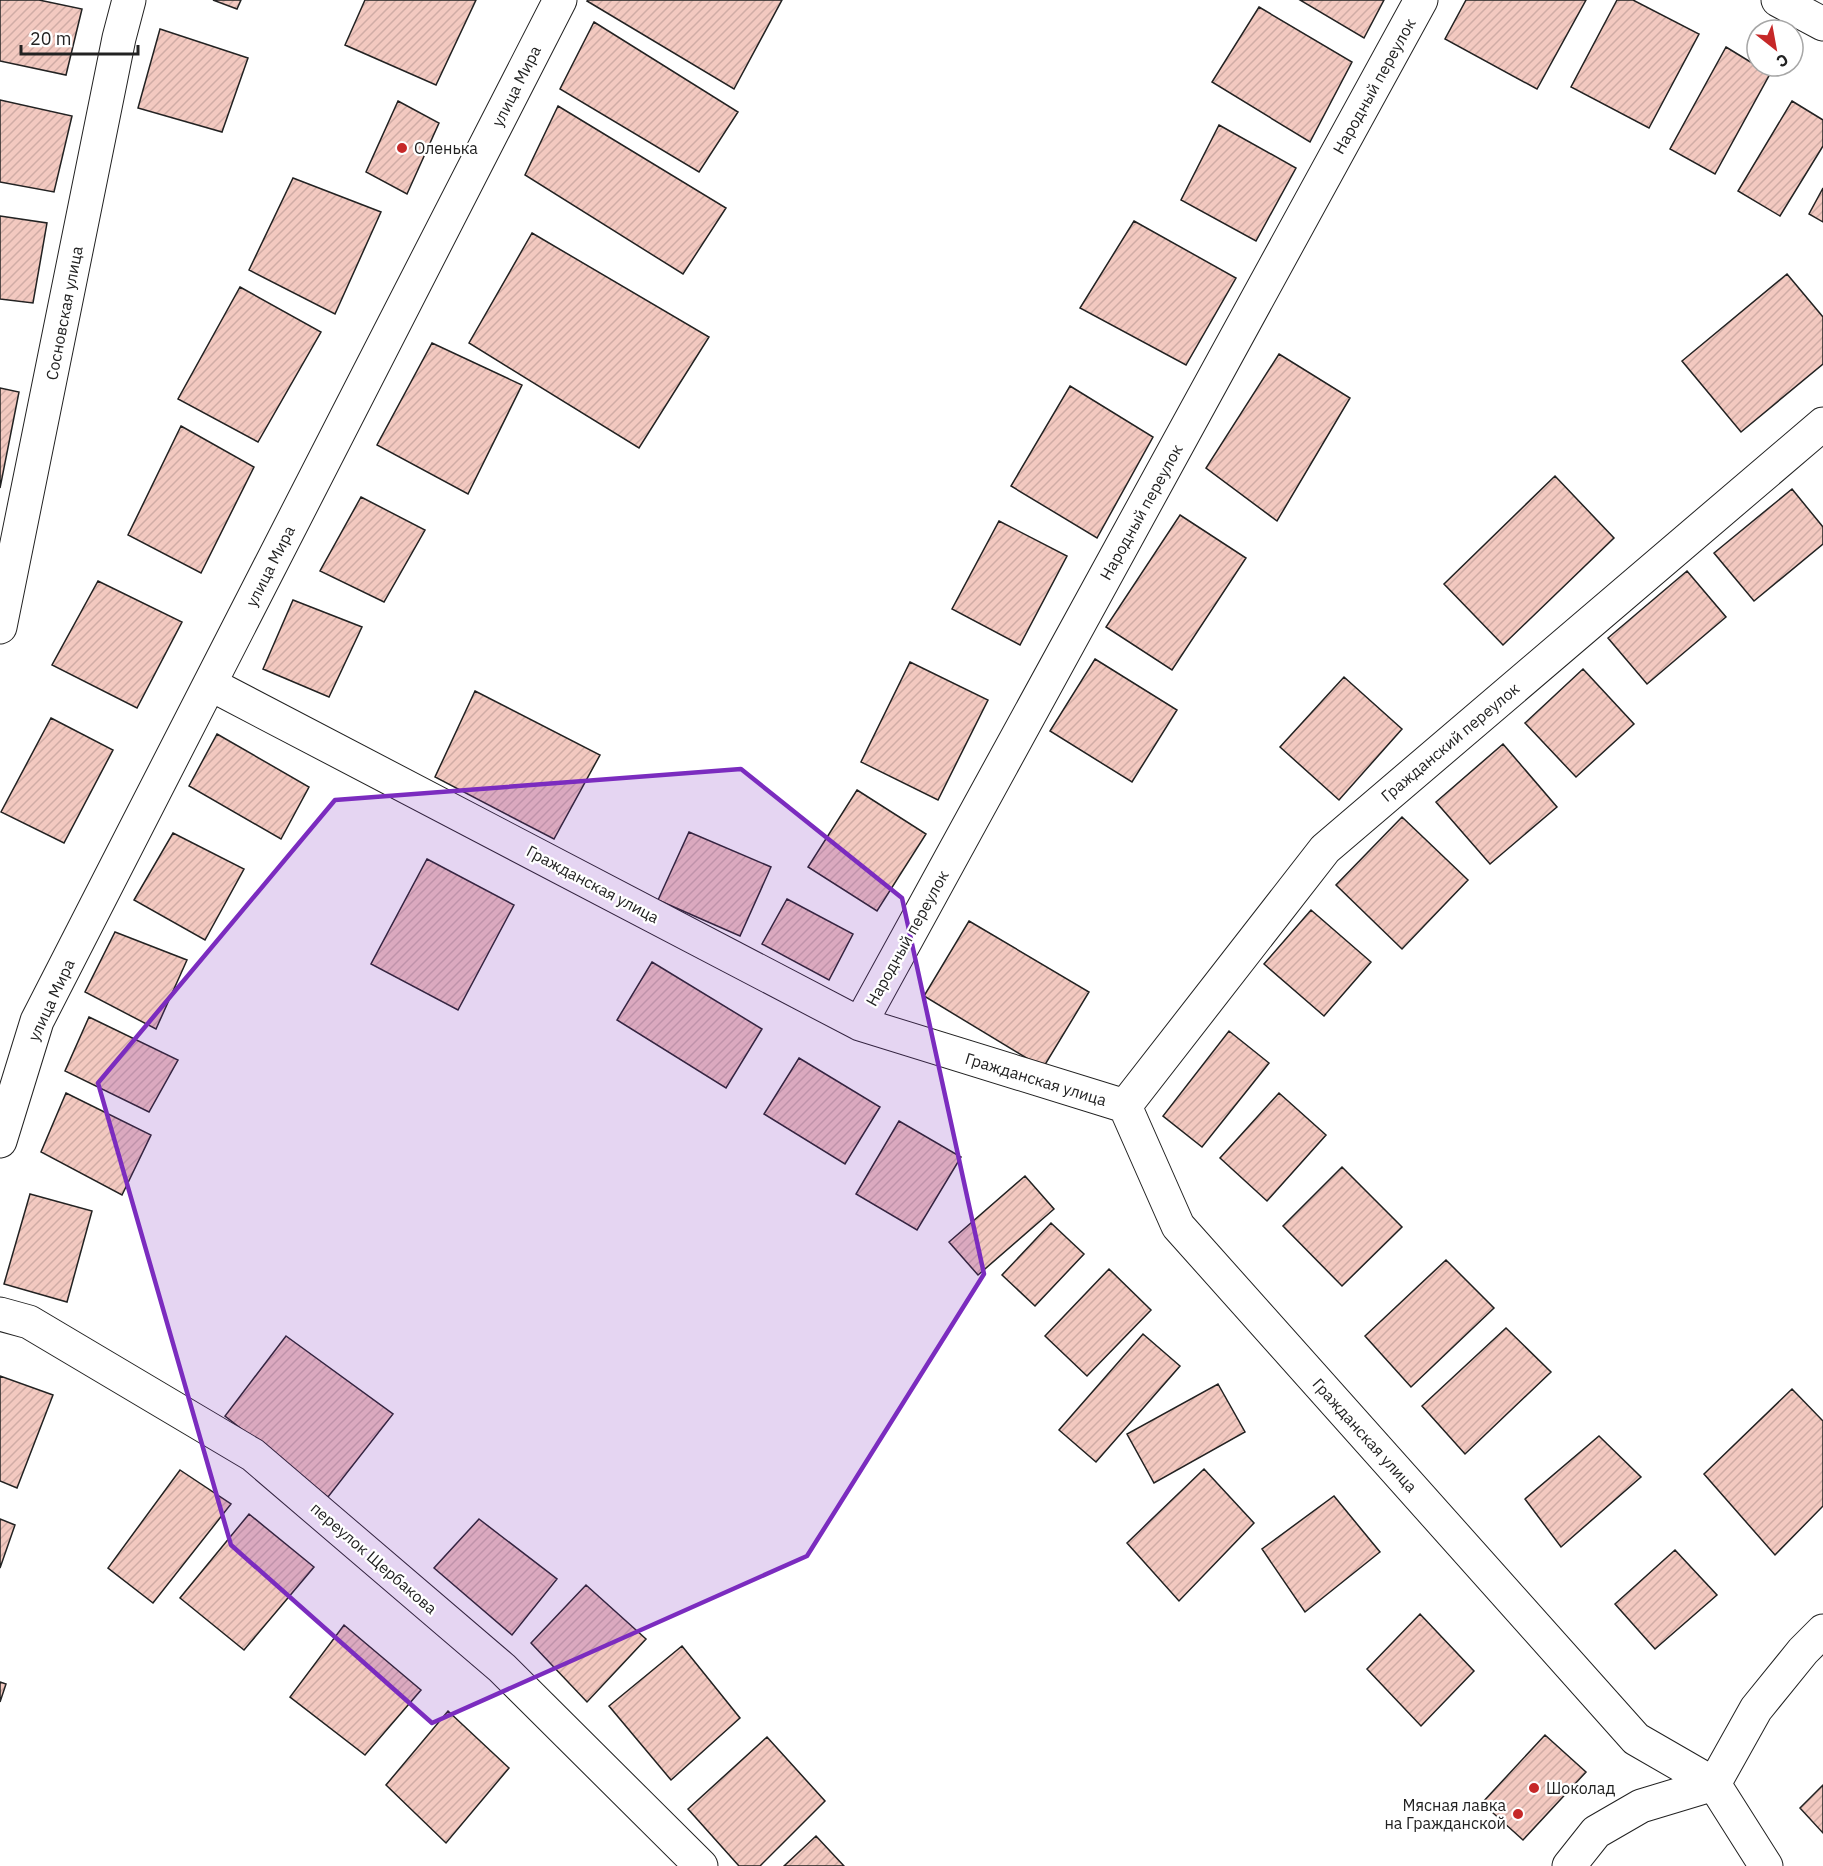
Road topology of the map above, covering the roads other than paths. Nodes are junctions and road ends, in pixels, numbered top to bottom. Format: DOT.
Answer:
graph roads {
  1 [pos="129,0"];
  2 [pos="560,0"];
  3 [pos="1421,0"];
  4 [pos="1778,0"];
  5 [pos="1823,24"];
  6 [pos="1823,424"];
  7 [pos="0,627"];
  8 [pos="210,684"];
  9 [pos="860,1024"];
  10 [pos="10,1073"];
  11 [pos="1125,1106"];
  12 [pos="0,1141"];
  13 [pos="0,1314"];
  14 [pos="1823,1631"];
  15 [pos="1714,1784"];
  16 [pos="701,1866"];
  17 [pos="1569,1866"];
  18 [pos="1766,1866"];
  1 -- 7 [label="street, Сосновская улица"];
  2 -- 8 [label="street, улица Мира"];
  3 -- 9 [label="street, Народный переулок"];
  4 -- 5 [label="street"];
  6 -- 11 [label="street, Гражданский переулок"];
  8 -- 9 [label="street, Гражданская улица"];
  8 -- 10 [label="street, улица Мира"];
  9 -- 11 [label="street, Гражданская улица"];
  10 -- 12 [label="street, улица Мира"];
  11 -- 15 [label="street, Гражданская улица"];
  13 -- 16 [label="street, переулок Щербакова"];
  14 -- 15 [label="street"];
  15 -- 17 [label="street"];
  15 -- 18 [label="street, Гражданская улица"];
}
